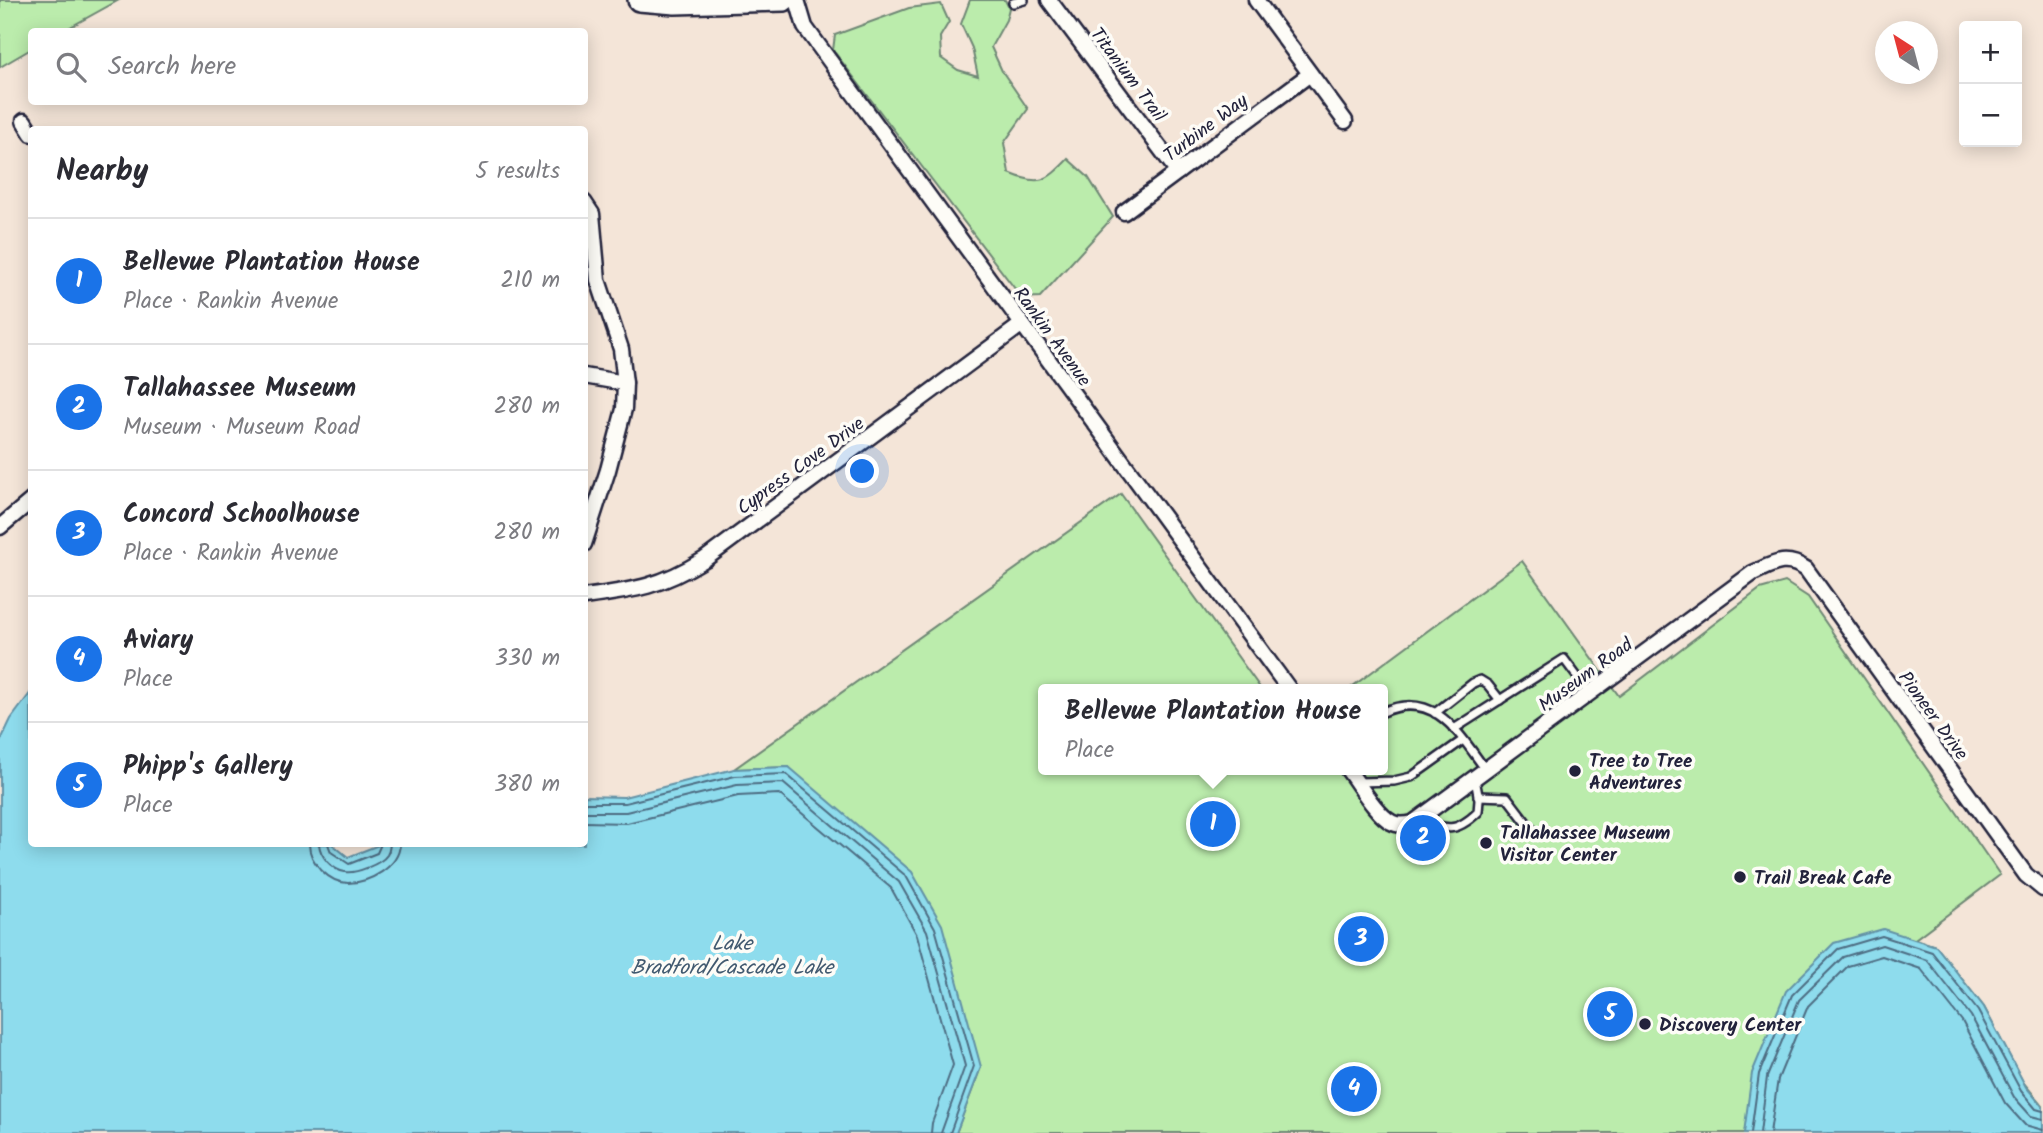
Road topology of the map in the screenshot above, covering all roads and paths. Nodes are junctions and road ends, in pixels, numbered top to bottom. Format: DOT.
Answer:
graph roads {
  1 [pos="639,0"];
  2 [pos="784,0"];
  3 [pos="797,0"];
  4 [pos="1024,0"];
  5 [pos="1049,0"];
  6 [pos="1256,0"];
  7 [pos="1013,3"];
  8 [pos="1310,74"];
  9 [pos="1345,121"];
  10 [pos="1178,172"];
  11 [pos="588,208"];
  12 [pos="1124,212"];
  13 [pos="1021,325"];
  14 [pos="588,377"];
  15 [pos="625,383"];
  16 [pos="28,503"];
  17 [pos="0,527"];
  18 [pos="588,532"];
  19 [pos="1795,562"];
  20 [pos="588,596"];
  21 [pos="1285,684"];
  22 [pos="1590,694"];
  23 [pos="1500,701"];
  24 [pos="1388,710"];
  25 [pos="1436,713"];
  26 [pos="1454,729"];
  27 [pos="1463,740"];
  28 [pos="1480,775"];
  29 [pos="1353,776"];
  30 [pos="1478,796"];
  31 [pos="1421,818"];
  32 [pos="1533,831"];
  33 [pos="2043,889"];
  1 -- 2 [label="main road"];
  3 -- 13 [label="street, Rankin Avenue"];
  4 -- 7 [label="lane"];
  5 -- 10 [label="street, Titanium Trail"];
  6 -- 8 [label="street"];
  8 -- 9 [label="street"];
  8 -- 10 [label="street, Turbine Way"];
  10 -- 12 [label="street, Turbine Way"];
  11 -- 15 [label="street"];
  13 -- 20 [label="street, Cypress Cove Drive"];
  13 -- 21 [label="street, Rankin Avenue"];
  14 -- 15 [label="street"];
  15 -- 18 [label="street"];
  16 -- 17 [label="street"];
  19 -- 22 [label="street, Museum Road"];
  19 -- 33 [label="street, Pioneer Drive"];
  22 -- 23 [label="lane"];
  22 -- 28 [label="street, Museum Road"];
  23 -- 25 [label="lane"];
  23 -- 26 [label="lane"];
  24 -- 25 [label="lane"];
  25 -- 26 [label="lane"];
  26 -- 27 [label="lane"];
  27 -- 28 [label="lane"];
  27 -- 29 [label="lane"];
  28 -- 30 [label="lane"];
  28 -- 31 [label="street, Museum Road"];
  29 -- 31 [label="street, Museum Road"];
  30 -- 31 [label="lane"];
  30 -- 32 [label="lane"];
}
